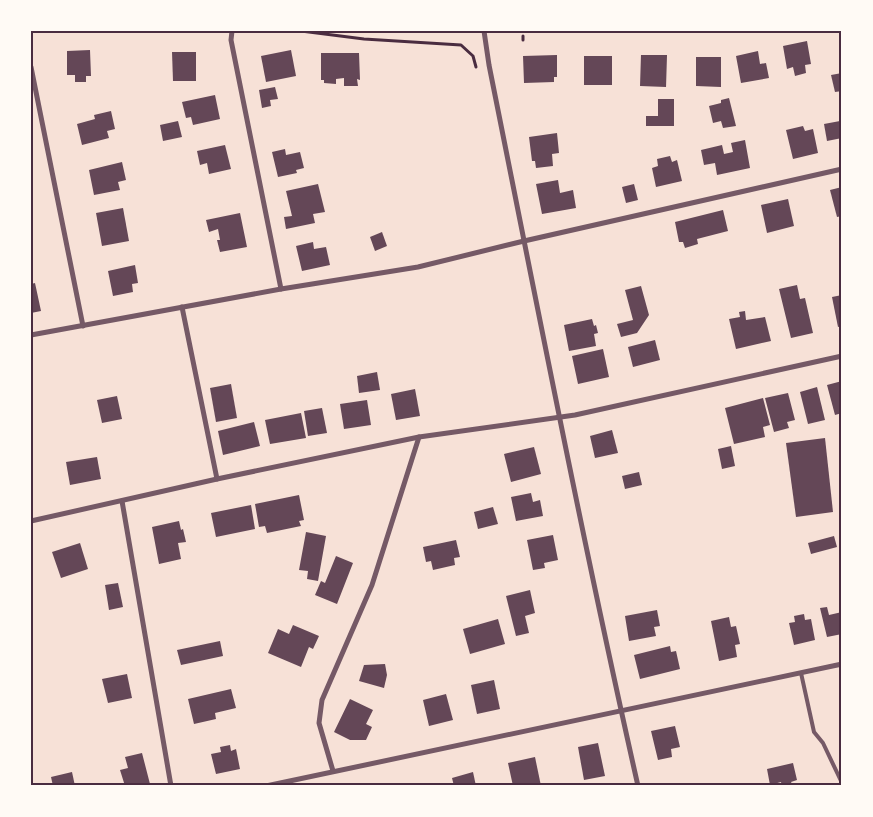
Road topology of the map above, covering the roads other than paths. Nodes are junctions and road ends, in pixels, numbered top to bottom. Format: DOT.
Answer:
graph roads {
  1 [pos="232,31"];
  2 [pos="484,31"];
  3 [pos="31,67"];
  4 [pos="842,169"];
  5 [pos="524,241"];
  6 [pos="281,289"];
  7 [pos="182,307"];
  8 [pos="83,326"];
  9 [pos="31,335"];
  10 [pos="842,356"];
  11 [pos="560,417"];
  12 [pos="419,438"];
  13 [pos="217,479"];
  14 [pos="122,501"];
  15 [pos="31,521"];
  16 [pos="842,664"];
  17 [pos="801,673"];
  18 [pos="621,711"];
  19 [pos="332,771"];
  20 [pos="842,783"];
  21 [pos="171,786"];
  22 [pos="266,786"];
  23 [pos="638,786"];
  1 -- 6 [label="street"];
  2 -- 5 [label="street"];
  3 -- 8 [label="street"];
  4 -- 5 [label="street"];
  5 -- 6 [label="street"];
  5 -- 11 [label="street"];
  6 -- 7 [label="street"];
  7 -- 8 [label="street"];
  7 -- 13 [label="street"];
  8 -- 9 [label="street"];
  10 -- 11 [label="street"];
  11 -- 12 [label="street"];
  11 -- 18 [label="street"];
  12 -- 13 [label="street"];
  12 -- 19 [label="street"];
  13 -- 14 [label="street"];
  14 -- 15 [label="street"];
  14 -- 21 [label="street"];
  16 -- 17 [label="street"];
  17 -- 18 [label="street"];
  17 -- 20 [label="lane"];
  18 -- 19 [label="street"];
  18 -- 23 [label="street"];
  19 -- 22 [label="street"];
}
